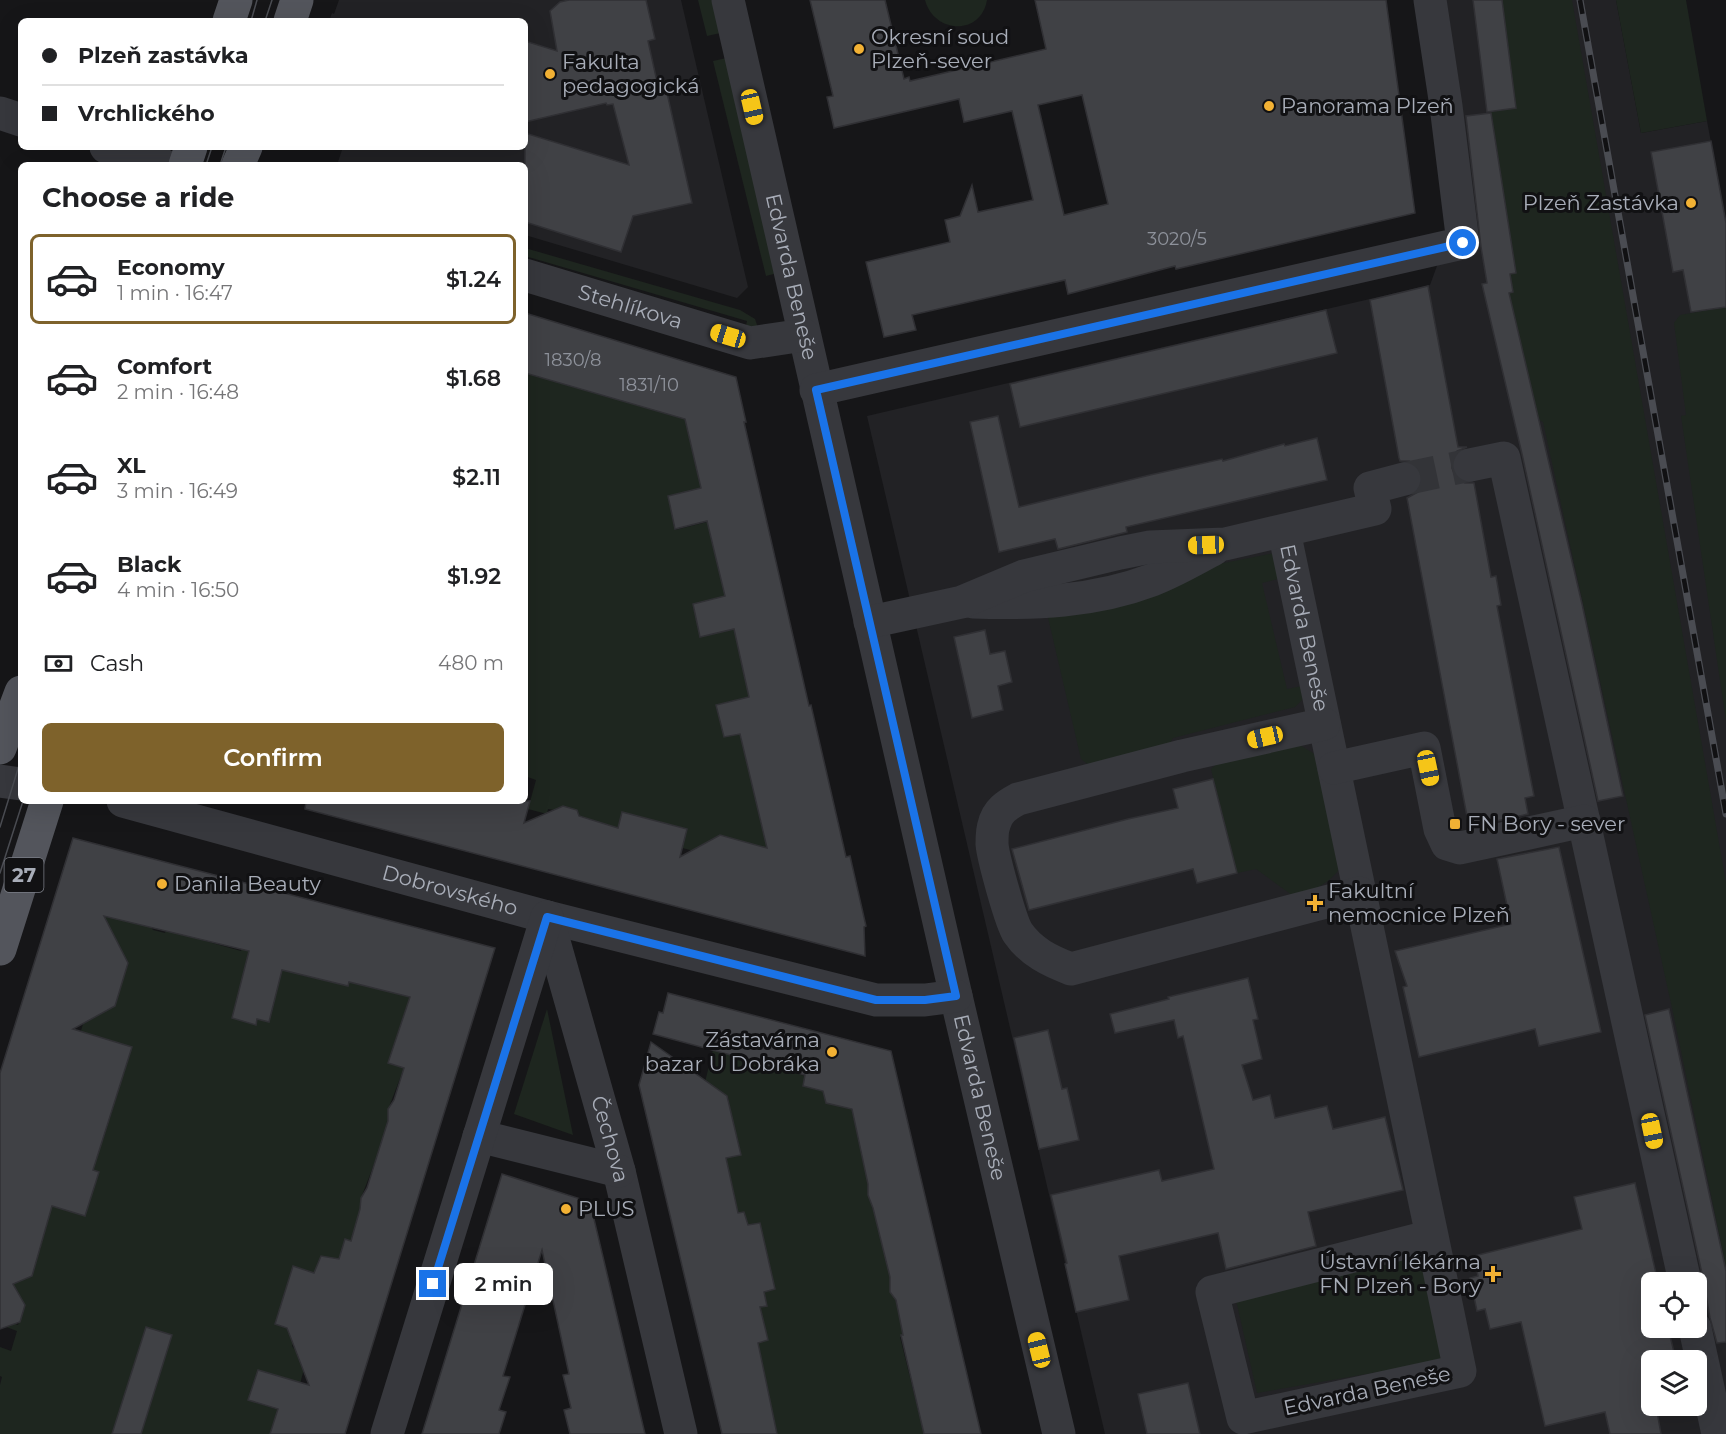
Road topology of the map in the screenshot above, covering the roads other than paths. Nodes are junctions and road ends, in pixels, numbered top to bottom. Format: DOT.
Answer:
graph roads {
  1 [pos="236,0"];
  2 [pos="297,0"];
  3 [pos="728,0"];
  4 [pos="1430,0"];
  5 [pos="230,18"];
  6 [pos="291,18"];
  7 [pos="0,113"];
  8 [pos="18,119"];
  9 [pos="116,150"];
  10 [pos="154,162"];
  11 [pos="528,276"];
  12 [pos="804,335"];
  13 [pos="816,390"];
  14 [pos="1470,465"];
  15 [pos="1404,479"];
  16 [pos="1284,531"];
  17 [pos="870,622"];
  18 [pos="18,700"];
  19 [pos="1324,724"];
  20 [pos="0,748"];
  21 [pos="1334,768"];
  22 [pos="0,781"];
  23 [pos="18,784"];
  24 [pos="45,804"];
  25 [pos="134,804"];
  26 [pos="1584,821"];
  27 [pos="1360,892"];
  28 [pos="547,917"];
  29 [pos="0,949"];
  30 [pos="956,996"];
  31 [pos="479,1137"];
  32 [pos="619,1171"];
  33 [pos="1432,1236"];
  34 [pos="1683,1272"];
  35 [pos="1697,1338"];
  36 [pos="387,1434"];
  37 [pos="681,1434"];
  38 [pos="1059,1434"];
  39 [pos="1718,1434"];
  1 -- 5 [label="main road"];
  2 -- 6 [label="main road"];
  3 -- 12 [label="street, Edvarda Beneše"];
  4 -- 13 [label="street"];
  7 -- 8 [label="street"];
  9 -- 10 [label="street"];
  11 -- 12 [label="street, Stehlíkova"];
  12 -- 13 [label="street, Edvarda Beneše"];
  13 -- 17 [label="street, Edvarda Beneše"];
  14 -- 26 [label="street"];
  15 -- 16 [label="street, Edvarda Beneše"];
  16 -- 17 [label="street, Edvarda Beneše"];
  16 -- 19 [label="street, Edvarda Beneše"];
  17 -- 30 [label="street, Edvarda Beneše"];
  18 -- 20 [label="main road"];
  19 -- 21 [label="street, Edvarda Beneše"];
  19 -- 27 [label="street, Edvarda Beneše"];
  21 -- 26 [label="street"];
  21 -- 27 [label="street, Edvarda Beneše"];
  22 -- 23 [label="street"];
  24 -- 29 [label="main road, 27"];
  25 -- 28 [label="street, Dobrovského"];
  26 -- 34 [label="street"];
  27 -- 33 [label="street, Edvarda Beneše"];
  28 -- 30 [label="street, Dobrovského"];
  28 -- 31 [label="street"];
  28 -- 32 [label="street, Čechova"];
  30 -- 38 [label="street, Edvarda Beneše"];
  31 -- 32 [label="street"];
  31 -- 36 [label="street"];
  32 -- 37 [label="street, Čechova"];
  33 -- 33 [label="street, Edvarda Beneše"];
  35 -- 39 [label="street"];
}
